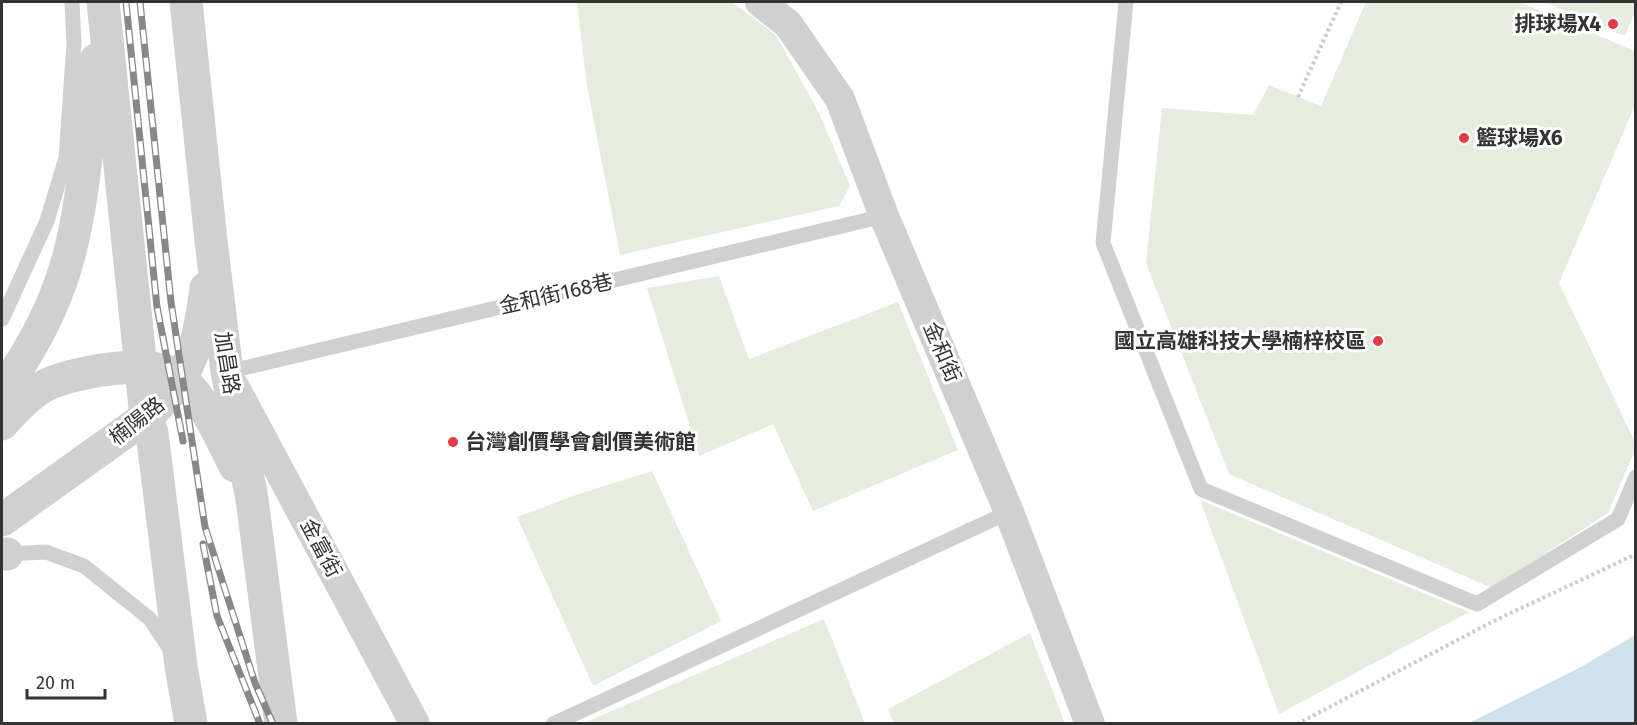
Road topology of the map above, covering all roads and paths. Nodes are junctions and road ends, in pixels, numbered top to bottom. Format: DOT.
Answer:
graph roads {
  1 [pos="72,2"];
  2 [pos="103,2"];
  3 [pos="186,2"];
  4 [pos="760,2"];
  5 [pos="1126,2"];
  6 [pos="1341,2"];
  7 [pos="1299,97"];
  8 [pos="884,216"];
  9 [pos="211,241"];
  10 [pos="2,319"];
  11 [pos="141,368"];
  12 [pos="227,372"];
  13 [pos="181,379"];
  14 [pos="2,391"];
  15 [pos="146,417"];
  16 [pos="2,424"];
  17 [pos="1635,477"];
  18 [pos="252,500"];
  19 [pos="1009,512"];
  20 [pos="2,520"];
  21 [pos="1635,554"];
  22 [pos="4,555"];
  23 [pos="181,666"];
  24 [pos="191,723"];
  25 [pos="281,723"];
  26 [pos="415,723"];
  27 [pos="554,723"];
  28 [pos="1090,723"];
  29 [pos="1297,723"];
  1 -- 10 [label="lane"];
  2 -- 11 [label="street"];
  2 -- 14 [label="street"];
  3 -- 9 [label="street, 加昌路"];
  4 -- 8 [label="street, 金和街"];
  5 -- 17 [label="lane"];
  6 -- 7 [label="path"];
  8 -- 12 [label="lane, 金和街168巷"];
  8 -- 19 [label="street, 金和街"];
  9 -- 12 [label="street, 加昌路"];
  9 -- 13 [label="street, 楠陽路"];
  11 -- 13 [label="street"];
  11 -- 15 [label="street"];
  11 -- 16 [label="street"];
  12 -- 18 [label="street, 加昌路"];
  12 -- 26 [label="street, 金富街"];
  13 -- 15 [label="street, 楠陽路"];
  13 -- 18 [label="street"];
  15 -- 20 [label="street, 楠陽路"];
  15 -- 23 [label="street"];
  18 -- 25 [label="street, 加昌路"];
  19 -- 27 [label="lane"];
  19 -- 28 [label="street, 金和街"];
  21 -- 29 [label="path"];
  22 -- 23 [label="lane"];
  23 -- 24 [label="street"];
}
